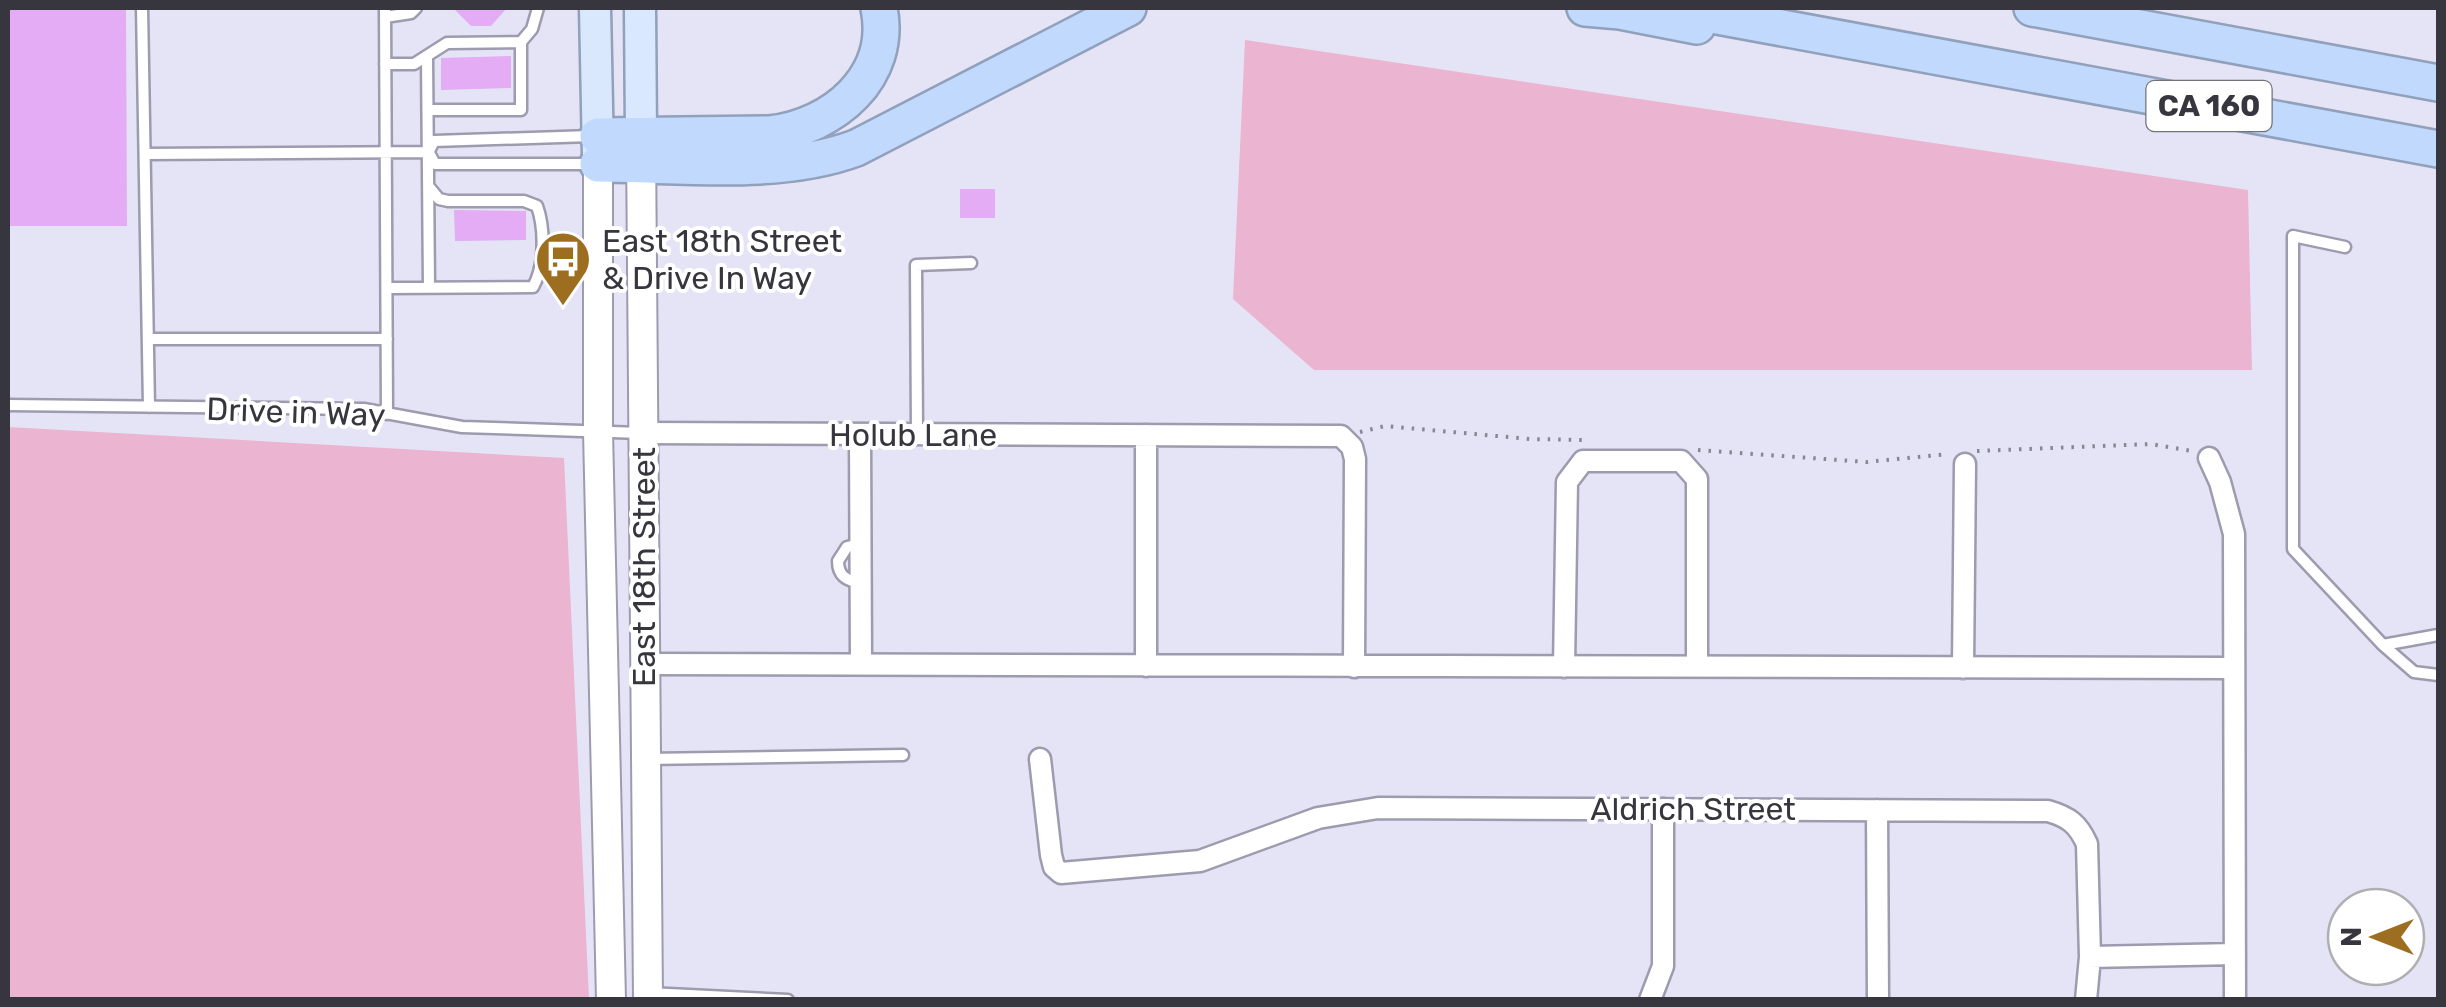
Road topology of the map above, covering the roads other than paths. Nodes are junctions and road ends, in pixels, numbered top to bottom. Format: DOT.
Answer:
graph roads {
  1 [pos="142,8"];
  2 [pos="416,8"];
  3 [pos="537,8"];
  4 [pos="596,8"];
  5 [pos="640,8"];
  6 [pos="880,8"];
  7 [pos="1128,8"];
  8 [pos="1585,8"];
  9 [pos="1674,8"];
  10 [pos="2032,8"];
  11 [pos="385,12"];
  12 [pos="522,42"];
  13 [pos="427,58"];
  14 [pos="386,64"];
  15 [pos="1979,64"];
  16 [pos="2438,83"];
  17 [pos="428,110"];
  18 [pos="640,149"];
  19 [pos="2438,149"];
  20 [pos="598,150"];
  21 [pos="386,152"];
  22 [pos="428,152"];
  23 [pos="145,154"];
  24 [pos="429,187"];
  25 [pos="2345,247"];
  26 [pos="972,263"];
  27 [pos="387,288"];
  28 [pos="430,288"];
  29 [pos="148,339"];
  30 [pos="387,340"];
  31 [pos="8,406"];
  32 [pos="149,407"];
  33 [pos="388,414"];
  34 [pos="598,431"];
  35 [pos="642,433"];
  36 [pos="860,434"];
  37 [pos="1146,435"];
  38 [pos="917,436"];
  39 [pos="1969,458"];
  40 [pos="2209,458"];
  41 [pos="2438,635"];
  42 [pos="2383,645"];
  43 [pos="644,664"];
  44 [pos="860,664"];
  45 [pos="1146,666"];
  46 [pos="1564,666"];
  47 [pos="1697,666"];
  48 [pos="1354,667"];
  49 [pos="1964,668"];
  50 [pos="2233,668"];
  51 [pos="2438,676"];
  52 [pos="902,755"];
  53 [pos="645,758"];
  54 [pos="1040,760"];
  55 [pos="1664,808"];
  56 [pos="1878,810"];
  57 [pos="2235,954"];
  58 [pos="2090,957"];
  59 [pos="648,996"];
  60 [pos="611,1000"];
  61 [pos="788,1000"];
  62 [pos="1650,1000"];
  63 [pos="1878,1000"];
  64 [pos="2086,1000"];
  65 [pos="2236,1000"];
  1 -- 23 [label="lane"];
  2 -- 11 [label="lane"];
  3 -- 12 [label="lane"];
  4 -- 20 [label="main road"];
  5 -- 18 [label="main road"];
  6 -- 18 [label="highway"];
  7 -- 18 [label="highway"];
  8 -- 15 [label="highway"];
  9 -- 15 [label="highway, CA 160"];
  10 -- 16 [label="highway, CA 160"];
  11 -- 14 [label="lane"];
  12 -- 13 [label="lane"];
  12 -- 17 [label="lane"];
  13 -- 14 [label="lane"];
  13 -- 17 [label="lane"];
  14 -- 21 [label="lane"];
  15 -- 19 [label="highway, CA 160"];
  17 -- 22 [label="lane"];
  18 -- 20 [label="highway"];
  18 -- 35 [label="main road, East 18th Street"];
  20 -- 22 [label="lane"];
  20 -- 22 [label="lane"];
  20 -- 34 [label="main road, East 18th Street"];
  21 -- 22 [label="lane"];
  21 -- 23 [label="lane"];
  21 -- 27 [label="lane"];
  22 -- 24 [label="lane"];
  23 -- 29 [label="lane"];
  24 -- 28 [label="lane"];
  24 -- 28 [label="lane"];
  25 -- 42 [label="lane"];
  26 -- 38 [label="lane"];
  27 -- 28 [label="lane"];
  27 -- 30 [label="lane"];
  29 -- 30 [label="lane"];
  29 -- 32 [label="lane"];
  30 -- 33 [label="lane"];
  31 -- 32 [label="lane, Drive in Way"];
  32 -- 33 [label="lane, Drive in Way"];
  33 -- 34 [label="lane, Drive in Way"];
  34 -- 35 [label="lane, Drive in Way"];
  34 -- 60 [label="main road, East 18th Street"];
  35 -- 36 [label="street, Holub Lane"];
  35 -- 43 [label="main road, East 18th Street"];
  36 -- 38 [label="street, Holub Lane"];
  36 -- 44 [label="street"];
  37 -- 38 [label="street, Holub Lane"];
  37 -- 45 [label="street"];
  37 -- 48 [label="street, Holub Lane"];
  39 -- 49 [label="street"];
  40 -- 50 [label="street"];
  41 -- 42 [label="lane"];
  42 -- 51 [label="lane"];
  43 -- 44 [label="street"];
  43 -- 53 [label="main road, East 18th Street"];
  44 -- 45 [label="street"];
  45 -- 48 [label="street"];
  46 -- 47 [label="street"];
  46 -- 47 [label="street"];
  46 -- 48 [label="street"];
  47 -- 49 [label="street"];
  49 -- 50 [label="street"];
  50 -- 57 [label="street"];
  52 -- 53 [label="lane"];
  53 -- 59 [label="main road, East 18th Street"];
  54 -- 55 [label="street, Aldrich Street"];
  55 -- 56 [label="street, Aldrich Street"];
  55 -- 62 [label="street"];
  56 -- 58 [label="street, Aldrich Street"];
  56 -- 63 [label="street"];
  57 -- 58 [label="street"];
  57 -- 65 [label="street"];
  58 -- 64 [label="street"];
  59 -- 61 [label="lane"];
}
